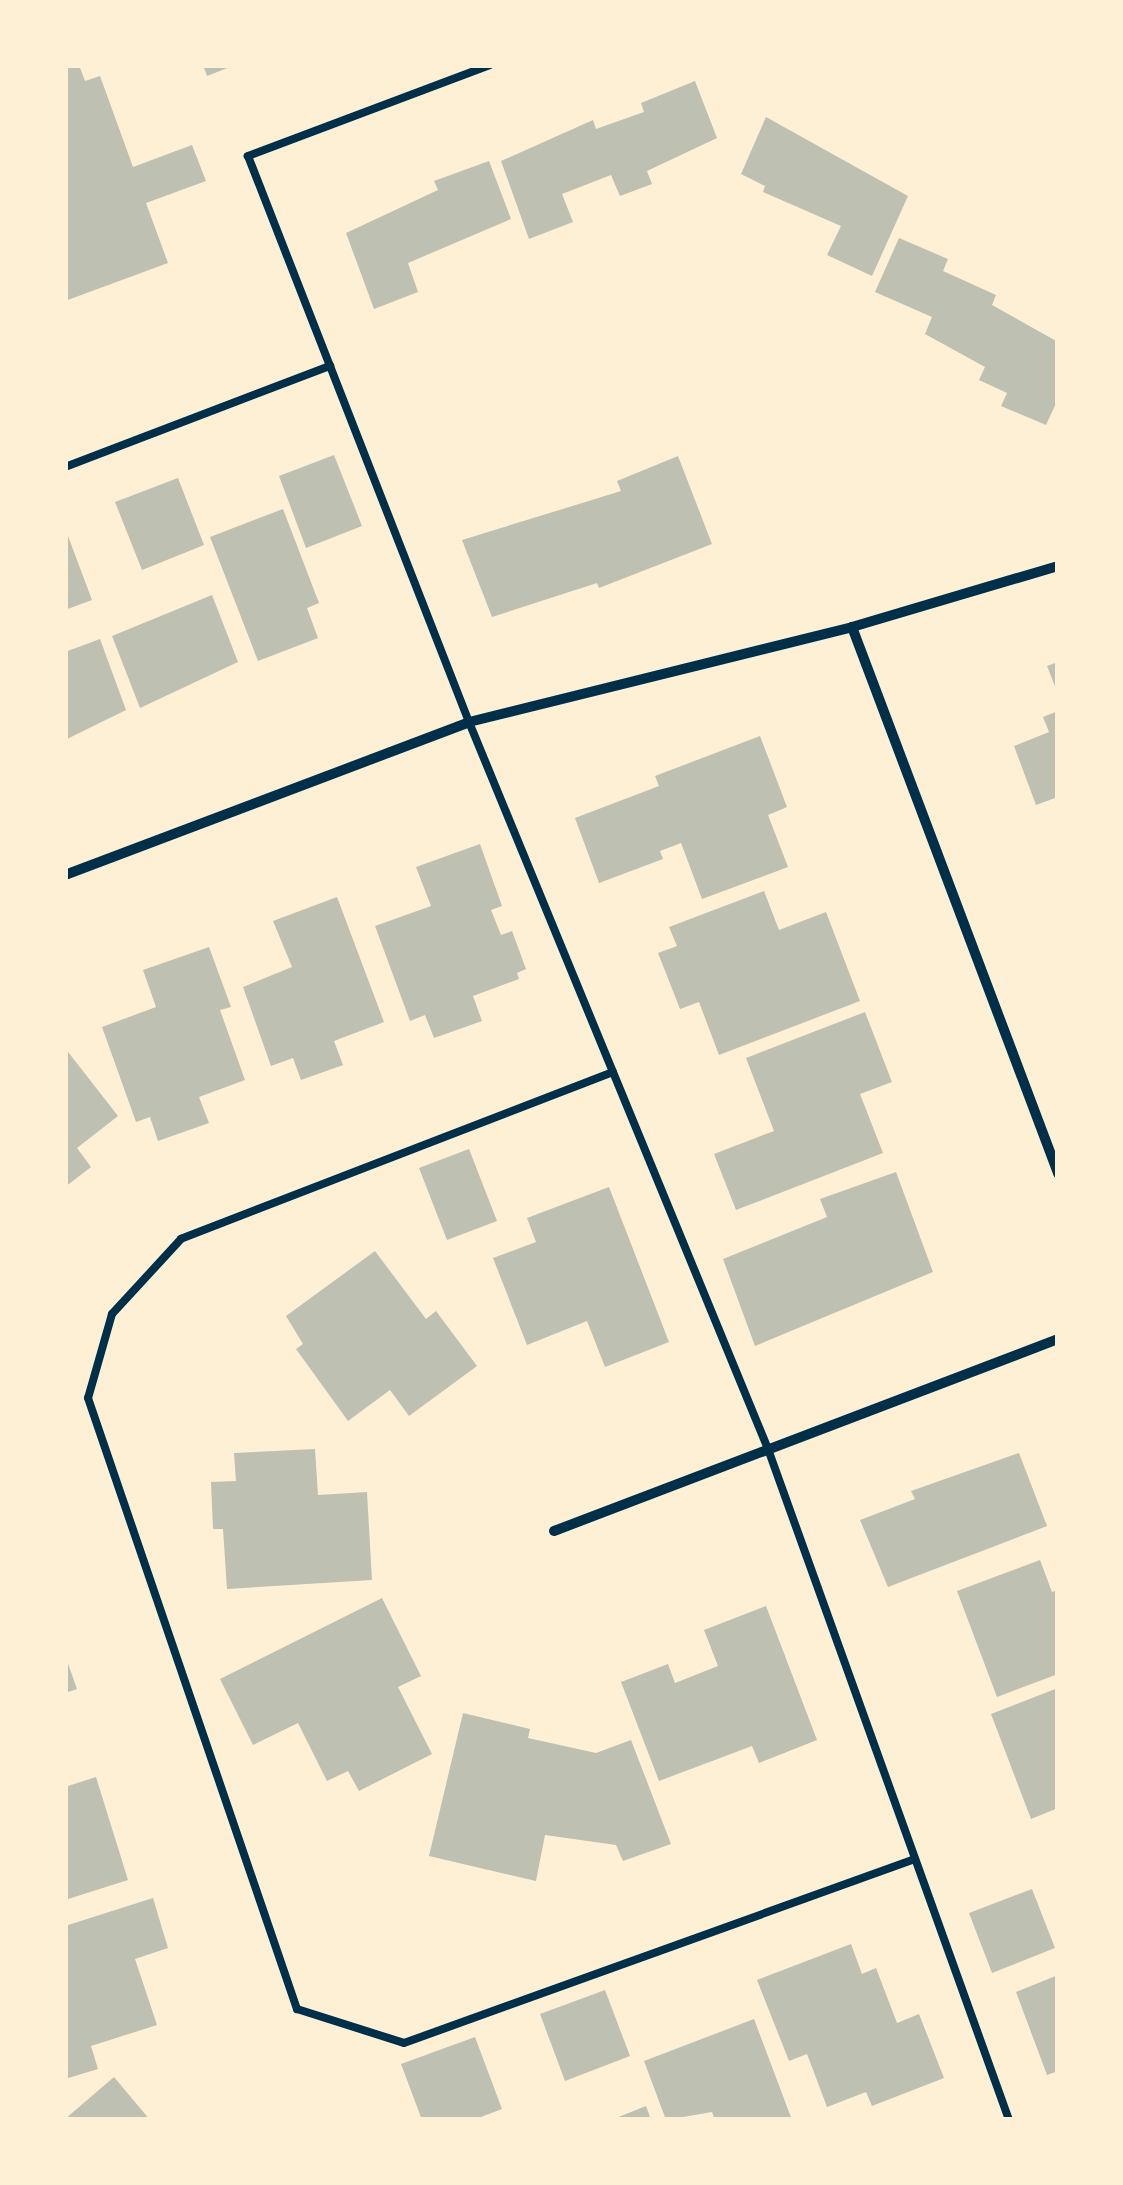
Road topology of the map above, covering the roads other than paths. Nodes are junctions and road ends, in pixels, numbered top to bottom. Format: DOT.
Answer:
graph roads {
  1 [pos="490,65"];
  2 [pos="330,366"];
  3 [pos="65,467"];
  4 [pos="1058,566"];
  5 [pos="852,627"];
  6 [pos="469,722"];
  7 [pos="65,876"];
  8 [pos="613,1072"];
  9 [pos="1058,1173"];
  10 [pos="1058,1339"];
  11 [pos="768,1449"];
  12 [pos="554,1532"];
  13 [pos="915,1859"];
  14 [pos="1009,2120"];
  1 -- 2 [label="lane"];
  2 -- 3 [label="lane"];
  2 -- 6 [label="lane"];
  4 -- 5 [label="street"];
  5 -- 6 [label="street"];
  5 -- 9 [label="street"];
  6 -- 7 [label="street"];
  6 -- 8 [label="lane"];
  8 -- 11 [label="lane"];
  8 -- 13 [label="lane"];
  10 -- 11 [label="street"];
  11 -- 12 [label="street"];
  11 -- 13 [label="lane"];
  13 -- 14 [label="lane"];
}
